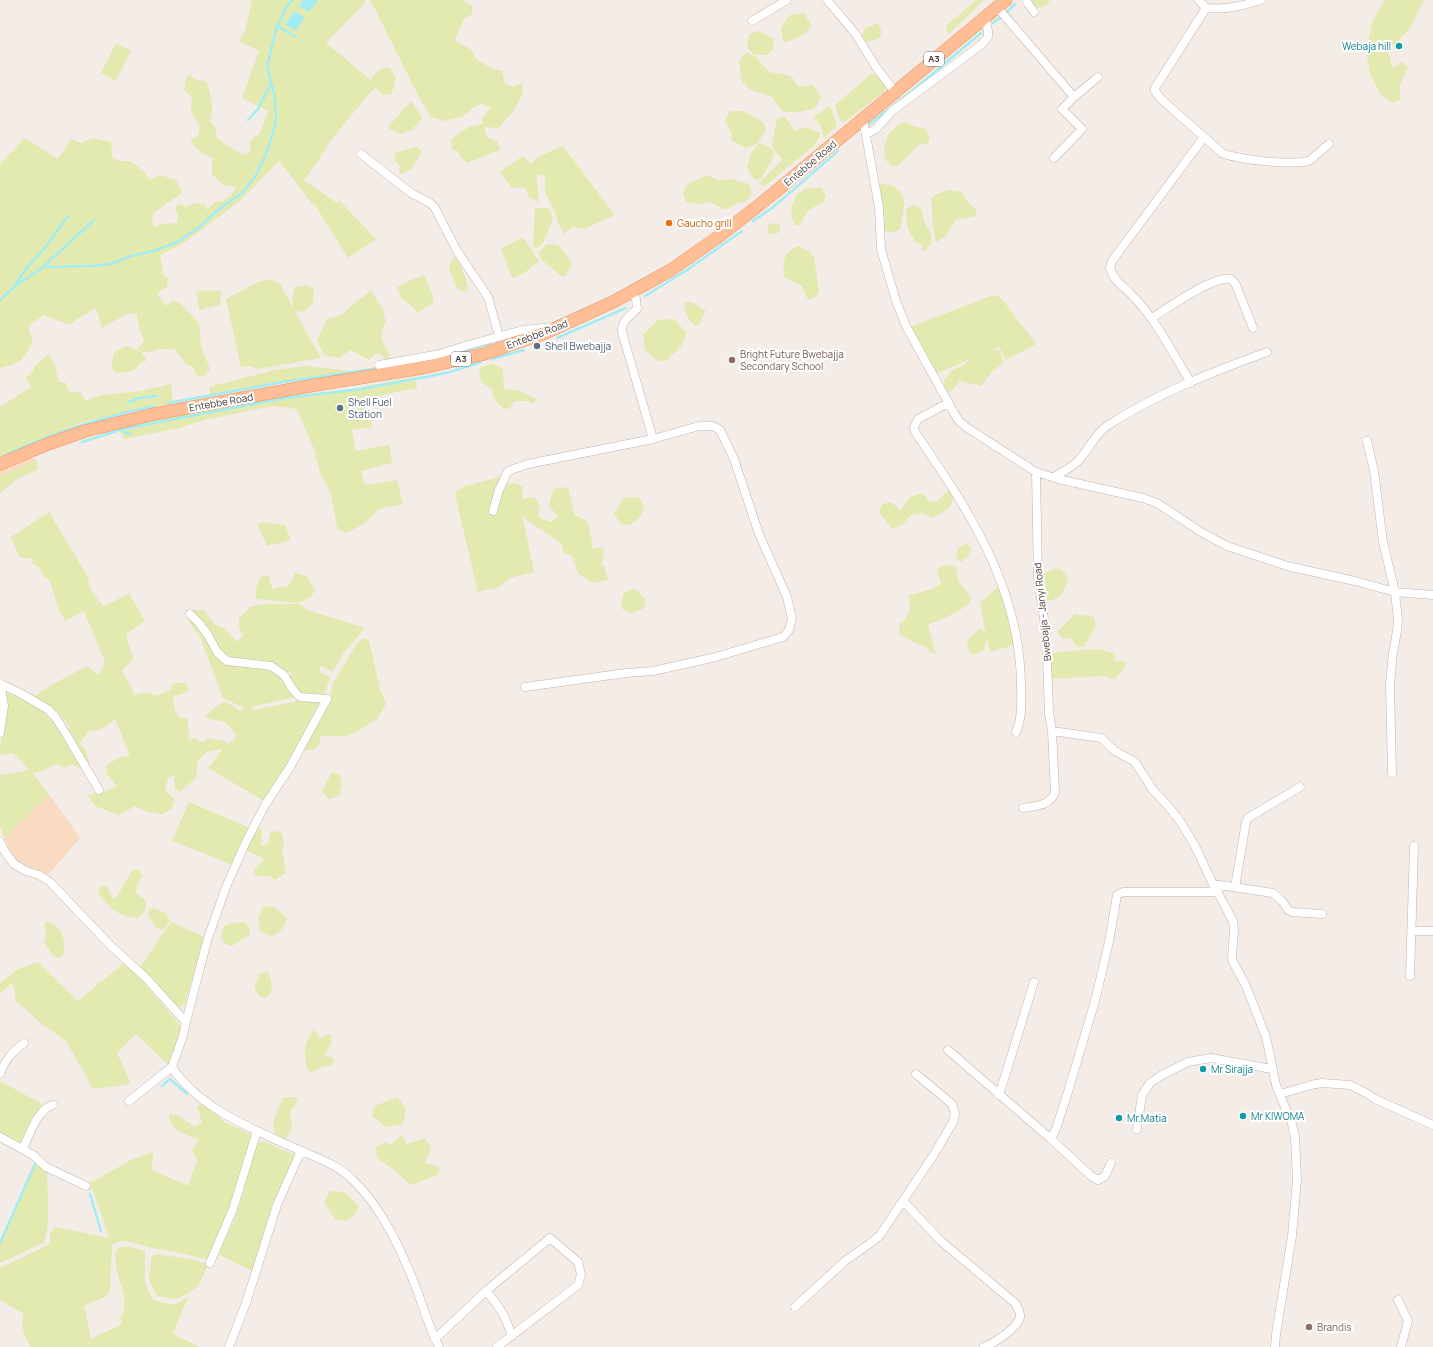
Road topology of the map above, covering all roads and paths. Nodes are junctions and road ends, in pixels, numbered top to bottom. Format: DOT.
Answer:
graph roads {
  1 [pos="787,0"];
  2 [pos="827,0"];
  3 [pos="1199,0"];
  4 [pos="1261,0"];
  5 [pos="1028,2"];
  6 [pos="1001,3"];
  7 [pos="1206,8"];
  8 [pos="1034,12"];
  9 [pos="985,17"];
  10 [pos="752,21"];
  11 [pos="1098,77"];
  12 [pos="895,92"];
  13 [pos="1074,97"];
  14 [pos="863,119"];
  15 [pos="866,134"];
  16 [pos="1204,137"];
  17 [pos="1329,144"];
  18 [pos="362,154"];
  19 [pos="1054,158"];
  20 [pos="632,292"];
  21 [pos="1152,318"];
  22 [pos="561,326"];
  23 [pos="1253,328"];
  24 [pos="499,336"];
  25 [pos="1267,352"];
  26 [pos="379,365"];
  27 [pos="1191,382"];
  28 [pos="948,403"];
  29 [pos="653,439"];
  30 [pos="1367,441"];
  31 [pos="0,464"];
  32 [pos="1036,472"];
  33 [pos="1053,478"];
  34 [pos="493,512"];
  35 [pos="1395,592"];
  36 [pos="1433,595"];
  37 [pos="190,614"];
  38 [pos="0,684"];
  39 [pos="525,687"];
  40 [pos="1052,731"];
  41 [pos="1016,732"];
  42 [pos="0,733"];
  43 [pos="1392,773"];
  44 [pos="1300,787"];
  45 [pos="99,790"];
  46 [pos="1023,808"];
  47 [pos="0,842"];
  48 [pos="1414,846"];
  49 [pos="1213,884"];
  50 [pos="1235,888"];
  51 [pos="1218,892"];
  52 [pos="1322,914"];
  53 [pos="1412,931"];
  54 [pos="1433,931"];
  55 [pos="1410,976"];
  56 [pos="1034,982"];
  57 [pos="186,1022"];
  58 [pos="24,1043"];
  59 [pos="948,1050"];
  60 [pos="172,1067"];
  61 [pos="1272,1069"];
  62 [pos="0,1074"];
  63 [pos="916,1074"];
  64 [pos="999,1094"];
  65 [pos="1280,1094"];
  66 [pos="129,1101"];
  67 [pos="53,1105"];
  68 [pos="1433,1125"];
  69 [pos="1137,1129"];
  70 [pos="257,1131"];
  71 [pos="0,1137"];
  72 [pos="1051,1139"];
  73 [pos="23,1148"];
  74 [pos="301,1151"];
  75 [pos="1111,1163"];
  76 [pos="86,1186"];
  77 [pos="903,1202"];
  78 [pos="210,1262"];
  79 [pos="486,1290"];
  80 [pos="1398,1300"];
  81 [pos="795,1307"];
  82 [pos="512,1336"];
  83 [pos="435,1339"];
  84 [pos="996,1345"];
  85 [pos="229,1347"];
  86 [pos="439,1347"];
  87 [pos="496,1347"];
  88 [pos="984,1347"];
  89 [pos="1275,1347"];
  90 [pos="1401,1347"];
  1 -- 10 [label="street"];
  2 -- 12 [label="street"];
  3 -- 7 [label="street"];
  4 -- 7 [label="street"];
  5 -- 8 [label="street"];
  6 -- 9 [label="main road, Entebbe Road / A3"];
  6 -- 13 [label="street"];
  7 -- 16 [label="street"];
  9 -- 12 [label="main road, Entebbe Road / A3"];
  9 -- 15 [label="street"];
  11 -- 13 [label="street"];
  12 -- 14 [label="main road, Entebbe Road / A3"];
  13 -- 19 [label="street"];
  14 -- 15 [label="street"];
  14 -- 20 [label="main road, Entebbe Road / A3"];
  15 -- 28 [label="street"];
  16 -- 17 [label="street"];
  16 -- 21 [label="street"];
  18 -- 24 [label="street"];
  20 -- 22 [label="main road, Entebbe Road / A3"];
  20 -- 29 [label="street"];
  21 -- 23 [label="street"];
  21 -- 27 [label="street"];
  22 -- 24 [label="street"];
  22 -- 31 [label="main road, Entebbe Road / A3"];
  24 -- 26 [label="street"];
  25 -- 27 [label="street"];
  27 -- 33 [label="street"];
  28 -- 32 [label="street"];
  28 -- 41 [label="street"];
  29 -- 34 [label="street"];
  29 -- 39 [label="street"];
  30 -- 35 [label="street"];
  32 -- 33 [label="street"];
  32 -- 40 [label="street, Bwebajja - Janyi Road"];
  33 -- 35 [label="street"];
  35 -- 36 [label="street"];
  35 -- 43 [label="street"];
  37 -- 57 [label="street"];
  38 -- 42 [label="street"];
  38 -- 45 [label="street"];
  40 -- 46 [label="street, Bwebajja - Janyi Road"];
  40 -- 49 [label="street"];
  44 -- 50 [label="street"];
  47 -- 57 [label="street"];
  48 -- 53 [label="street"];
  49 -- 50 [label="street"];
  49 -- 51 [label="street"];
  50 -- 52 [label="street"];
  51 -- 61 [label="street"];
  51 -- 72 [label="street"];
  53 -- 54 [label="street"];
  53 -- 55 [label="street"];
  56 -- 64 [label="street"];
  57 -- 60 [label="street"];
  58 -- 62 [label="street"];
  59 -- 64 [label="street"];
  60 -- 66 [label="street"];
  60 -- 70 [label="street"];
  61 -- 65 [label="street"];
  61 -- 69 [label="street"];
  63 -- 77 [label="street"];
  64 -- 72 [label="street"];
  65 -- 68 [label="street"];
  65 -- 89 [label="street"];
  67 -- 73 [label="street"];
  70 -- 74 [label="street"];
  70 -- 78 [label="street"];
  71 -- 73 [label="street"];
  72 -- 75 [label="street"];
  73 -- 76 [label="street"];
  74 -- 83 [label="street"];
  74 -- 85 [label="street"];
  77 -- 81 [label="street"];
  77 -- 84 [label="street"];
  79 -- 82 [label="street"];
  79 -- 82 [label="street"];
  79 -- 83 [label="street"];
  80 -- 90 [label="street"];
  82 -- 87 [label="street"];
  83 -- 86 [label="street"];
  84 -- 88 [label="street"];
}
